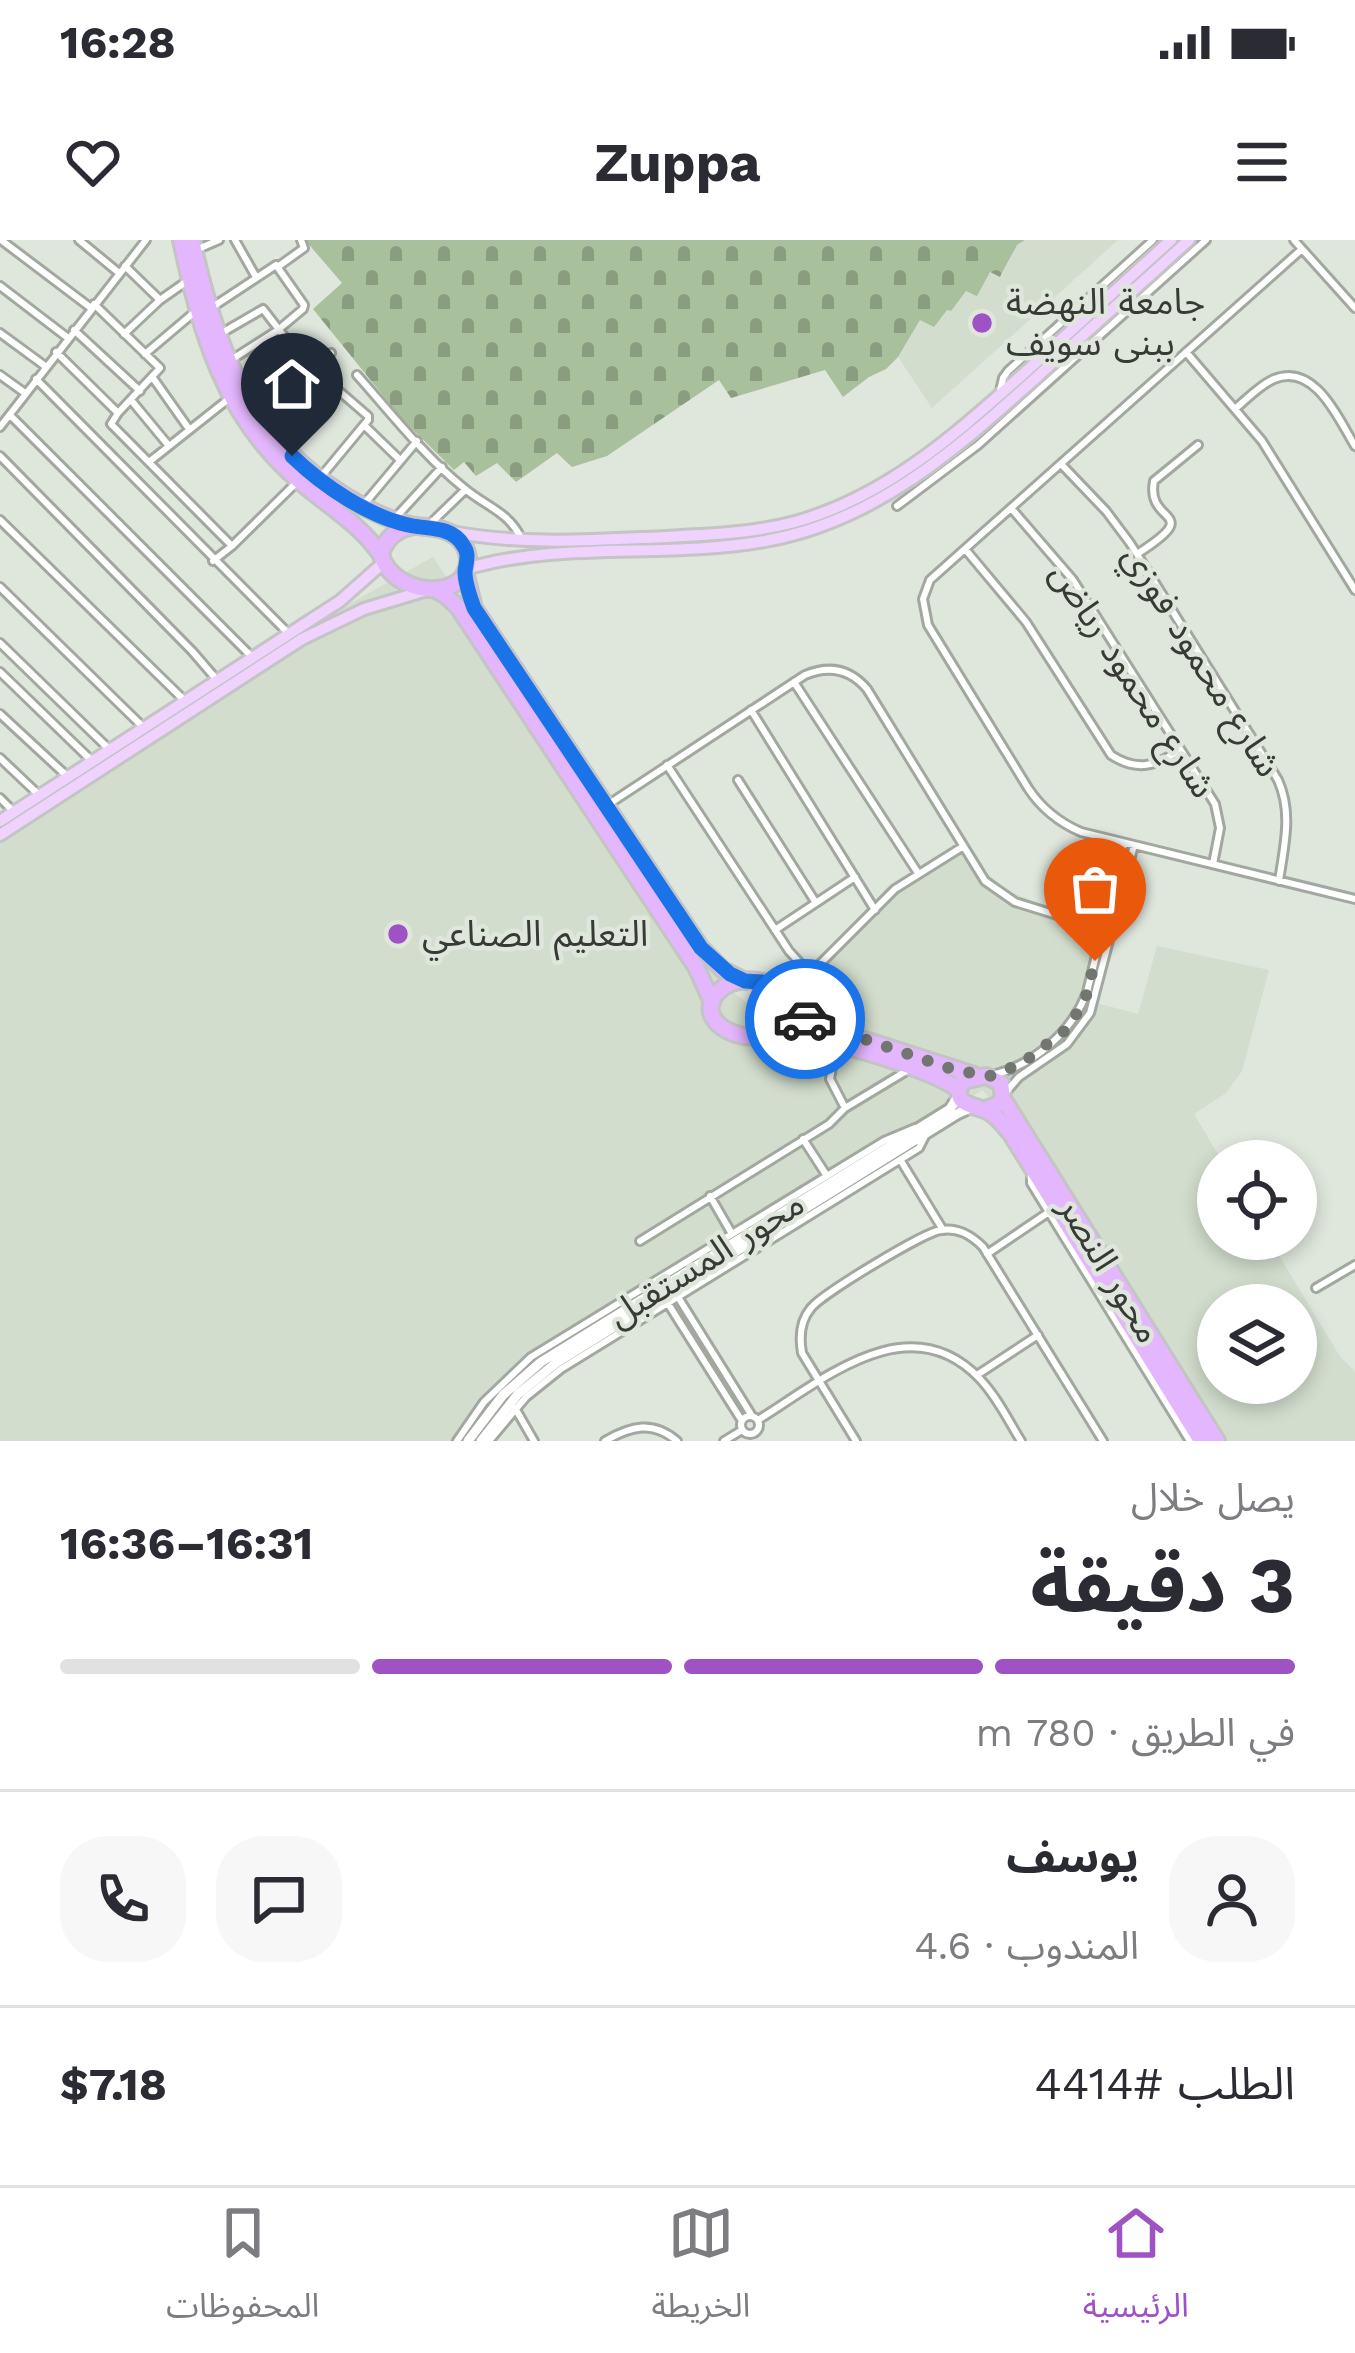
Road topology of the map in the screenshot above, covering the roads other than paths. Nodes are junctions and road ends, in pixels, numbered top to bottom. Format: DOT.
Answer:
graph roads {
  1 [pos="2,240"];
  2 [pos="80,240"];
  3 [pos="146,240"];
  4 [pos="219,240"];
  5 [pos="236,240"];
  6 [pos="301,240"];
  7 [pos="1154,240"];
  8 [pos="1171,240"];
  9 [pos="1189,240"];
  10 [pos="1206,240"];
  11 [pos="1294,240"];
  12 [pos="189,244"];
  13 [pos="1302,249"];
  14 [pos="279,266"];
  15 [pos="122,269"];
  16 [pos="256,277"];
  17 [pos="190,278"];
  18 [pos="0,286"];
  19 [pos="160,300"];
  20 [pos="92,306"];
  21 [pos="1354,306"];
  22 [pos="202,310"];
  23 [pos="278,330"];
  24 [pos="0,332"];
  25 [pos="70,334"];
  26 [pos="124,334"];
  27 [pos="217,336"];
  28 [pos="56,352"];
  29 [pos="1186,352"];
  30 [pos="332,353"];
  31 [pos="145,354"];
  32 [pos="228,362"];
  33 [pos="45,366"];
  34 [pos="1039,368"];
  35 [pos="309,369"];
  36 [pos="0,375"];
  37 [pos="357,375"];
  38 [pos="153,378"];
  39 [pos="36,379"];
  40 [pos="325,389"];
  41 [pos="140,391"];
  42 [pos="25,393"];
  43 [pos="999,395"];
  44 [pos="231,397"];
  45 [pos="131,400"];
  46 [pos="253,407"];
  47 [pos="1236,408"];
  48 [pos="118,413"];
  49 [pos="10,415"];
  50 [pos="364,425"];
  51 [pos="0,426"];
  52 [pos="190,430"];
  53 [pos="276,437"];
  54 [pos="417,441"];
  55 [pos="1198,445"];
  56 [pos="170,446"];
  57 [pos="1355,446"];
  58 [pos="0,456"];
  59 [pos="400,460"];
  60 [pos="149,462"];
  61 [pos="947,462"];
  62 [pos="1061,464"];
  63 [pos="442,467"];
  64 [pos="320,479"];
  65 [pos="298,480"];
  66 [pos="465,490"];
  67 [pos="344,504"];
  68 [pos="362,506"];
  69 [pos="897,506"];
  70 [pos="1011,508"];
  71 [pos="0,520"];
  72 [pos="394,520"];
  73 [pos="428,527"];
  74 [pos="523,541"];
  75 [pos="232,546"];
  76 [pos="964,549"];
  77 [pos="1137,554"];
  78 [pos="382,559"];
  79 [pos="213,561"];
  80 [pos="466,570"];
  81 [pos="0,587"];
  82 [pos="431,590"];
  83 [pos="1355,590"];
  84 [pos="340,601"];
  85 [pos="348,615"];
  86 [pos="288,634"];
  87 [pos="0,643"];
  88 [pos="252,658"];
  89 [pos="0,672"];
  90 [pos="217,680"];
  91 [pos="794,682"];
  92 [pos="185,700"];
  93 [pos="751,710"];
  94 [pos="0,714"];
  95 [pos="144,728"];
  96 [pos="110,750"];
  97 [pos="1180,750"];
  98 [pos="0,758"];
  99 [pos="92,761"];
  100 [pos="668,765"];
  101 [pos="68,777"];
  102 [pos="738,781"];
  103 [pos="40,795"];
  104 [pos="0,798"];
  105 [pos="606,806"];
  106 [pos="10,818"];
  107 [pos="0,835"];
  108 [pos="1129,844"];
  109 [pos="962,847"];
  110 [pos="1213,864"];
  111 [pos="918,873"];
  112 [pos="855,877"];
  113 [pos="1279,881"];
  114 [pos="1355,899"];
  115 [pos="815,903"];
  116 [pos="875,910"];
  117 [pos="1102,929"];
  118 [pos="775,930"];
  119 [pos="1112,932"];
  120 [pos="810,974"];
  121 [pos="745,981"];
  122 [pos="762,982"];
  123 [pos="712,1002"];
  124 [pos="785,1005"];
  125 [pos="769,1033"];
  126 [pos="836,1045"];
  127 [pos="911,1068"];
  128 [pos="985,1076"];
  129 [pos="958,1092"];
  130 [pos="1004,1097"];
  131 [pos="845,1108"];
  132 [pos="979,1108"];
  133 [pos="1010,1122"];
  134 [pos="922,1131"];
  135 [pos="803,1139"];
  136 [pos="900,1160"];
  137 [pos="1032,1166"];
  138 [pos="835,1174"];
  139 [pos="710,1196"];
  140 [pos="1049,1212"];
  141 [pos="943,1229"];
  142 [pos="732,1234"];
  143 [pos="640,1241"];
  144 [pos="987,1253"];
  145 [pos="1355,1265"];
  146 [pos="1317,1287"];
  147 [pos="664,1292"];
  148 [pos="1038,1335"];
  149 [pos="1158,1359"];
  150 [pos="977,1376"];
  151 [pos="819,1382"];
  152 [pos="515,1408"];
  153 [pos="756,1421"];
  154 [pos="746,1432"];
  155 [pos="457,1441"];
  156 [pos="468,1441"];
  157 [pos="485,1441"];
  158 [pos="534,1441"];
  159 [pos="605,1441"];
  160 [pos="677,1441"];
  161 [pos="724,1441"];
  162 [pos="767,1441"];
  163 [pos="856,1441"];
  164 [pos="1021,1441"];
  165 [pos="1103,1441"];
  166 [pos="1190,1441"];
  167 [pos="1201,1441"];
  168 [pos="1217,1441"];
  1 -- 20 [label="street"];
  2 -- 15 [label="street"];
  3 -- 15 [label="street"];
  4 -- 12 [label="street"];
  5 -- 16 [label="street"];
  6 -- 14 [label="street"];
  7 -- 43 [label="street"];
  8 -- 34 [label="main road"];
  9 -- 34 [label="main road"];
  10 -- 61 [label="street"];
  11 -- 13 [label="street"];
  12 -- 17 [label="highway"];
  12 -- 22 [label="highway"];
  13 -- 21 [label="street"];
  13 -- 29 [label="street"];
  14 -- 16 [label="street"];
  14 -- 23 [label="street"];
  15 -- 19 [label="street"];
  15 -- 20 [label="street"];
  16 -- 22 [label="street"];
  17 -- 19 [label="street"];
  17 -- 22 [label="highway"];
  18 -- 25 [label="street"];
  19 -- 26 [label="street"];
  20 -- 25 [label="street"];
  20 -- 26 [label="street"];
  22 -- 27 [label="highway"];
  22 -- 31 [label="street"];
  22 -- 44 [label="highway"];
  23 -- 27 [label="street"];
  23 -- 32 [label="street"];
  23 -- 35 [label="street"];
  24 -- 33 [label="street"];
  25 -- 28 [label="street"];
  25 -- 41 [label="street"];
  26 -- 31 [label="street"];
  27 -- 32 [label="highway"];
  28 -- 33 [label="street"];
  28 -- 48 [label="street"];
  29 -- 47 [label="street"];
  29 -- 62 [label="street"];
  30 -- 35 [label="street"];
  31 -- 38 [label="street"];
  32 -- 46 [label="highway"];
  33 -- 39 [label="street"];
  34 -- 43 [label="main road"];
  34 -- 61 [label="main road"];
  35 -- 40 [label="street"];
  35 -- 46 [label="street"];
  36 -- 42 [label="street"];
  37 -- 54 [label="street"];
  38 -- 41 [label="street"];
  38 -- 52 [label="street"];
  39 -- 42 [label="street"];
  39 -- 79 [label="street"];
  40 -- 50 [label="street"];
  40 -- 53 [label="street"];
  41 -- 45 [label="street"];
  42 -- 49 [label="street"];
  43 -- 74 [label="main road"];
  44 -- 52 [label="street"];
  44 -- 65 [label="highway"];
  45 -- 48 [label="street"];
  45 -- 56 [label="street"];
  46 -- 53 [label="highway"];
  47 -- 57 [label="street"];
  47 -- 83 [label="street"];
  48 -- 60 [label="street"];
  49 -- 51 [label="street"];
  49 -- 88 [label="street"];
  50 -- 59 [label="street"];
  50 -- 64 [label="street"];
  52 -- 56 [label="street"];
  53 -- 64 [label="highway"];
  54 -- 59 [label="street"];
  54 -- 63 [label="street"];
  55 -- 77 [label="street"];
  56 -- 60 [label="street"];
  58 -- 90 [label="street"];
  59 -- 68 [label="street"];
  60 -- 75 [label="street"];
  61 -- 69 [label="street"];
  61 -- 80 [label="main road"];
  62 -- 70 [label="street"];
  62 -- 77 [label="street, شارع محمود فوزي"];
  63 -- 66 [label="street"];
  63 -- 72 [label="street"];
  64 -- 67 [label="highway"];
  65 -- 67 [label="highway"];
  65 -- 75 [label="street"];
  66 -- 73 [label="street"];
  66 -- 74 [label="street"];
  67 -- 68 [label="highway"];
  67 -- 78 [label="highway"];
  68 -- 72 [label="highway"];
  70 -- 76 [label="street"];
  70 -- 97 [label="street, شارع محمود رياض"];
  71 -- 92 [label="street"];
  72 -- 73 [label="highway"];
  73 -- 74 [label="main road"];
  73 -- 78 [label="highway"];
  73 -- 80 [label="highway"];
  75 -- 79 [label="street"];
  76 -- 97 [label="street"];
  76 -- 108 [label="street"];
  77 -- 113 [label="street, شارع محمود فوزي"];
  78 -- 82 [label="highway"];
  78 -- 84 [label="main road"];
  79 -- 86 [label="street"];
  80 -- 82 [label="highway"];
  80 -- 105 [label="highway"];
  81 -- 95 [label="street"];
  82 -- 85 [label="main road"];
  82 -- 123 [label="highway"];
  84 -- 85 [label="main road"];
  84 -- 86 [label="main road"];
  85 -- 106 [label="main road"];
  86 -- 88 [label="main road"];
  87 -- 96 [label="street"];
  88 -- 90 [label="main road"];
  89 -- 99 [label="street"];
  90 -- 92 [label="main road"];
  91 -- 93 [label="street"];
  91 -- 109 [label="street"];
  91 -- 111 [label="street"];
  92 -- 95 [label="main road"];
  93 -- 100 [label="street"];
  93 -- 112 [label="street"];
  94 -- 101 [label="street"];
  95 -- 96 [label="main road"];
  96 -- 99 [label="main road"];
  97 -- 110 [label="street, شارع محمود رياض"];
  98 -- 103 [label="street"];
  99 -- 101 [label="main road"];
  100 -- 105 [label="street"];
  100 -- 118 [label="street"];
  101 -- 103 [label="main road"];
  102 -- 115 [label="street"];
  103 -- 106 [label="main road"];
  104 -- 106 [label="street"];
  105 -- 121 [label="highway"];
  106 -- 107 [label="main road"];
  108 -- 110 [label="street"];
  108 -- 117 [label="street"];
  108 -- 119 [label="street"];
  109 -- 111 [label="street"];
  109 -- 117 [label="street"];
  110 -- 113 [label="street"];
  111 -- 116 [label="street"];
  112 -- 115 [label="street"];
  112 -- 116 [label="street"];
  113 -- 114 [label="street"];
  115 -- 118 [label="street"];
  116 -- 120 [label="street"];
  117 -- 119 [label="street"];
  117 -- 128 [label="street"];
  118 -- 120 [label="street"];
  119 -- 130 [label="street"];
  120 -- 122 [label="street"];
  120 -- 124 [label="street"];
  121 -- 122 [label="highway"];
  121 -- 123 [label="highway"];
  122 -- 124 [label="highway"];
  123 -- 125 [label="highway"];
  124 -- 125 [label="highway"];
  124 -- 128 [label="highway"];
  125 -- 126 [label="highway"];
  126 -- 127 [label="highway"];
  126 -- 131 [label="street"];
  127 -- 129 [label="highway"];
  127 -- 131 [label="street"];
  128 -- 129 [label="highway"];
  128 -- 130 [label="highway"];
  129 -- 132 [label="highway"];
  129 -- 134 [label="street, محور المستقبل"];
  130 -- 132 [label="highway"];
  130 -- 133 [label="highway, محور النصر"];
  131 -- 135 [label="street"];
  132 -- 133 [label="highway, محور النصر"];
  132 -- 134 [label="street, محور المستقبل"];
  133 -- 137 [label="highway, محور النصر"];
  133 -- 149 [label="highway, محور النصر"];
  134 -- 136 [label="street"];
  134 -- 138 [label="street, محور المستقبل"];
  134 -- 147 [label="street, محور المستقبل"];
  135 -- 138 [label="street"];
  135 -- 139 [label="street"];
  136 -- 141 [label="street"];
  136 -- 147 [label="street"];
  137 -- 140 [label="street"];
  137 -- 149 [label="highway, محور النصر"];
  138 -- 142 [label="street"];
  138 -- 147 [label="street, محور المستقبل"];
  139 -- 142 [label="street"];
  139 -- 143 [label="street"];
  140 -- 144 [label="street"];
  140 -- 166 [label="street"];
  141 -- 144 [label="street"];
  141 -- 151 [label="street"];
  142 -- 147 [label="street"];
  144 -- 148 [label="street"];
  145 -- 146 [label="street"];
  147 -- 152 [label="street"];
  147 -- 153 [label="street"];
  147 -- 154 [label="street"];
  147 -- 155 [label="street"];
  147 -- 156 [label="street, محور المستقبل"];
  147 -- 157 [label="street, محور المستقبل"];
  148 -- 150 [label="street"];
  148 -- 165 [label="street"];
  149 -- 167 [label="highway, محور النصر"];
  149 -- 168 [label="highway, محور النصر"];
  150 -- 151 [label="street"];
  150 -- 164 [label="street"];
  151 -- 153 [label="street"];
  151 -- 163 [label="street"];
  152 -- 157 [label="street"];
  152 -- 158 [label="street"];
  153 -- 154 [label="street"];
  153 -- 154 [label="street"];
  153 -- 162 [label="street"];
  154 -- 161 [label="street"];
  159 -- 160 [label="street"];
}
